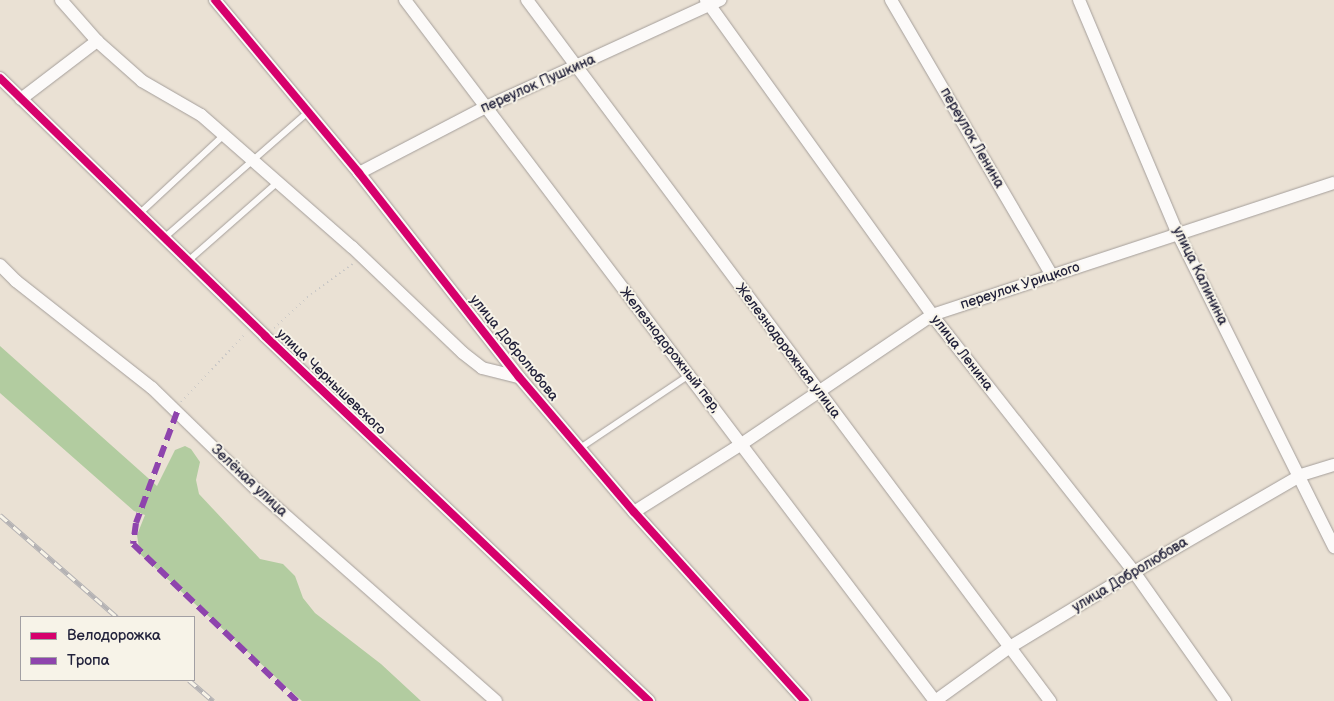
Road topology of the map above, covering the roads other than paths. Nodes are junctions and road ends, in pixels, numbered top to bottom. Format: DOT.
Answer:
graph roads {
  1 [pos="61,0"];
  2 [pos="215,0"];
  3 [pos="405,0"];
  4 [pos="527,0"];
  5 [pos="892,0"];
  6 [pos="1079,0"];
  7 [pos="712,1"];
  8 [pos="97,41"];
  9 [pos="576,67"];
  10 [pos="0,78"];
  11 [pos="22,98"];
  12 [pos="484,108"];
  13 [pos="308,112"];
  14 [pos="224,135"];
  15 [pos="253,160"];
  16 [pos="358,173"];
  17 [pos="278,182"];
  18 [pos="1334,183"];
  19 [pos="140,214"];
  20 [pos="1178,234"];
  21 [pos="164,238"];
  22 [pos="188,261"];
  23 [pos="0,265"];
  24 [pos="1052,275"];
  25 [pos="932,314"];
  26 [pos="689,374"];
  27 [pos="519,377"];
  28 [pos="819,391"];
  29 [pos="742,443"];
  30 [pos="580,448"];
  31 [pos="1334,465"];
  32 [pos="1300,475"];
  33 [pos="634,512"];
  34 [pos="1334,547"];
  35 [pos="1134,572"];
  36 [pos="1010,647"];
  37 [pos="496,701"];
  38 [pos="649,701"];
  39 [pos="805,701"];
  40 [pos="935,701"];
  41 [pos="1050,701"];
  42 [pos="1225,701"];
  1 -- 8 [label="street"];
  2 -- 13 [label="street, улица Добролюбова"];
  3 -- 12 [label="street, Железнодорожный пер,"];
  4 -- 9 [label="street, Железнодорожная улица"];
  5 -- 24 [label="street, переулок Ленина"];
  6 -- 20 [label="street, улица Калинина"];
  7 -- 9 [label="street, переулок Пушкина"];
  7 -- 25 [label="street, улица Ленина"];
  8 -- 11 [label="street"];
  8 -- 14 [label="street"];
  9 -- 12 [label="street, переулок Пушкина"];
  9 -- 28 [label="street, Железнодорожная улица"];
  10 -- 11 [label="street, улица Чернышевского"];
  11 -- 19 [label="street, улица Чернышевского"];
  12 -- 16 [label="street, переулок Пушкина"];
  12 -- 26 [label="street, Железнодорожный пер,"];
  13 -- 15 [label="lane"];
  13 -- 16 [label="street, улица Добролюбова"];
  14 -- 15 [label="street"];
  14 -- 19 [label="lane"];
  15 -- 17 [label="street"];
  15 -- 21 [label="lane"];
  16 -- 27 [label="street, улица Добролюбова"];
  17 -- 22 [label="lane"];
  17 -- 27 [label="street"];
  18 -- 20 [label="street, переулок Урицкого"];
  19 -- 21 [label="street, улица Чернышевского"];
  20 -- 24 [label="street, переулок Урицкого"];
  20 -- 32 [label="street, улица Калинина"];
  21 -- 22 [label="street, улица Чернышевского"];
  22 -- 38 [label="street, улица Чернышевского"];
  23 -- 37 [label="street, Зелёная улица"];
  24 -- 25 [label="street, переулок Урицкого"];
  25 -- 28 [label="street, переулок Урицкого"];
  25 -- 35 [label="street, улица Ленина"];
  26 -- 29 [label="street, Железнодорожный пер,"];
  26 -- 30 [label="lane"];
  27 -- 30 [label="street, улица Добролюбова"];
  28 -- 29 [label="street, переулок Урицкого"];
  28 -- 36 [label="street, Железнодорожная улица"];
  29 -- 33 [label="street, переулок Урицкого"];
  29 -- 40 [label="street, Железнодорожный пер,"];
  30 -- 33 [label="street, улица Добролюбова"];
  31 -- 32 [label="street, улица Добролюбова"];
  32 -- 34 [label="street, улица Калинина"];
  32 -- 35 [label="street, улица Добролюбова"];
  33 -- 39 [label="street, улица Добролюбова"];
  35 -- 36 [label="street, улица Добролюбова"];
  35 -- 42 [label="street, улица Ленина"];
  36 -- 40 [label="street, улица Добролюбова"];
  36 -- 41 [label="street, Железнодорожная улица"];
}
